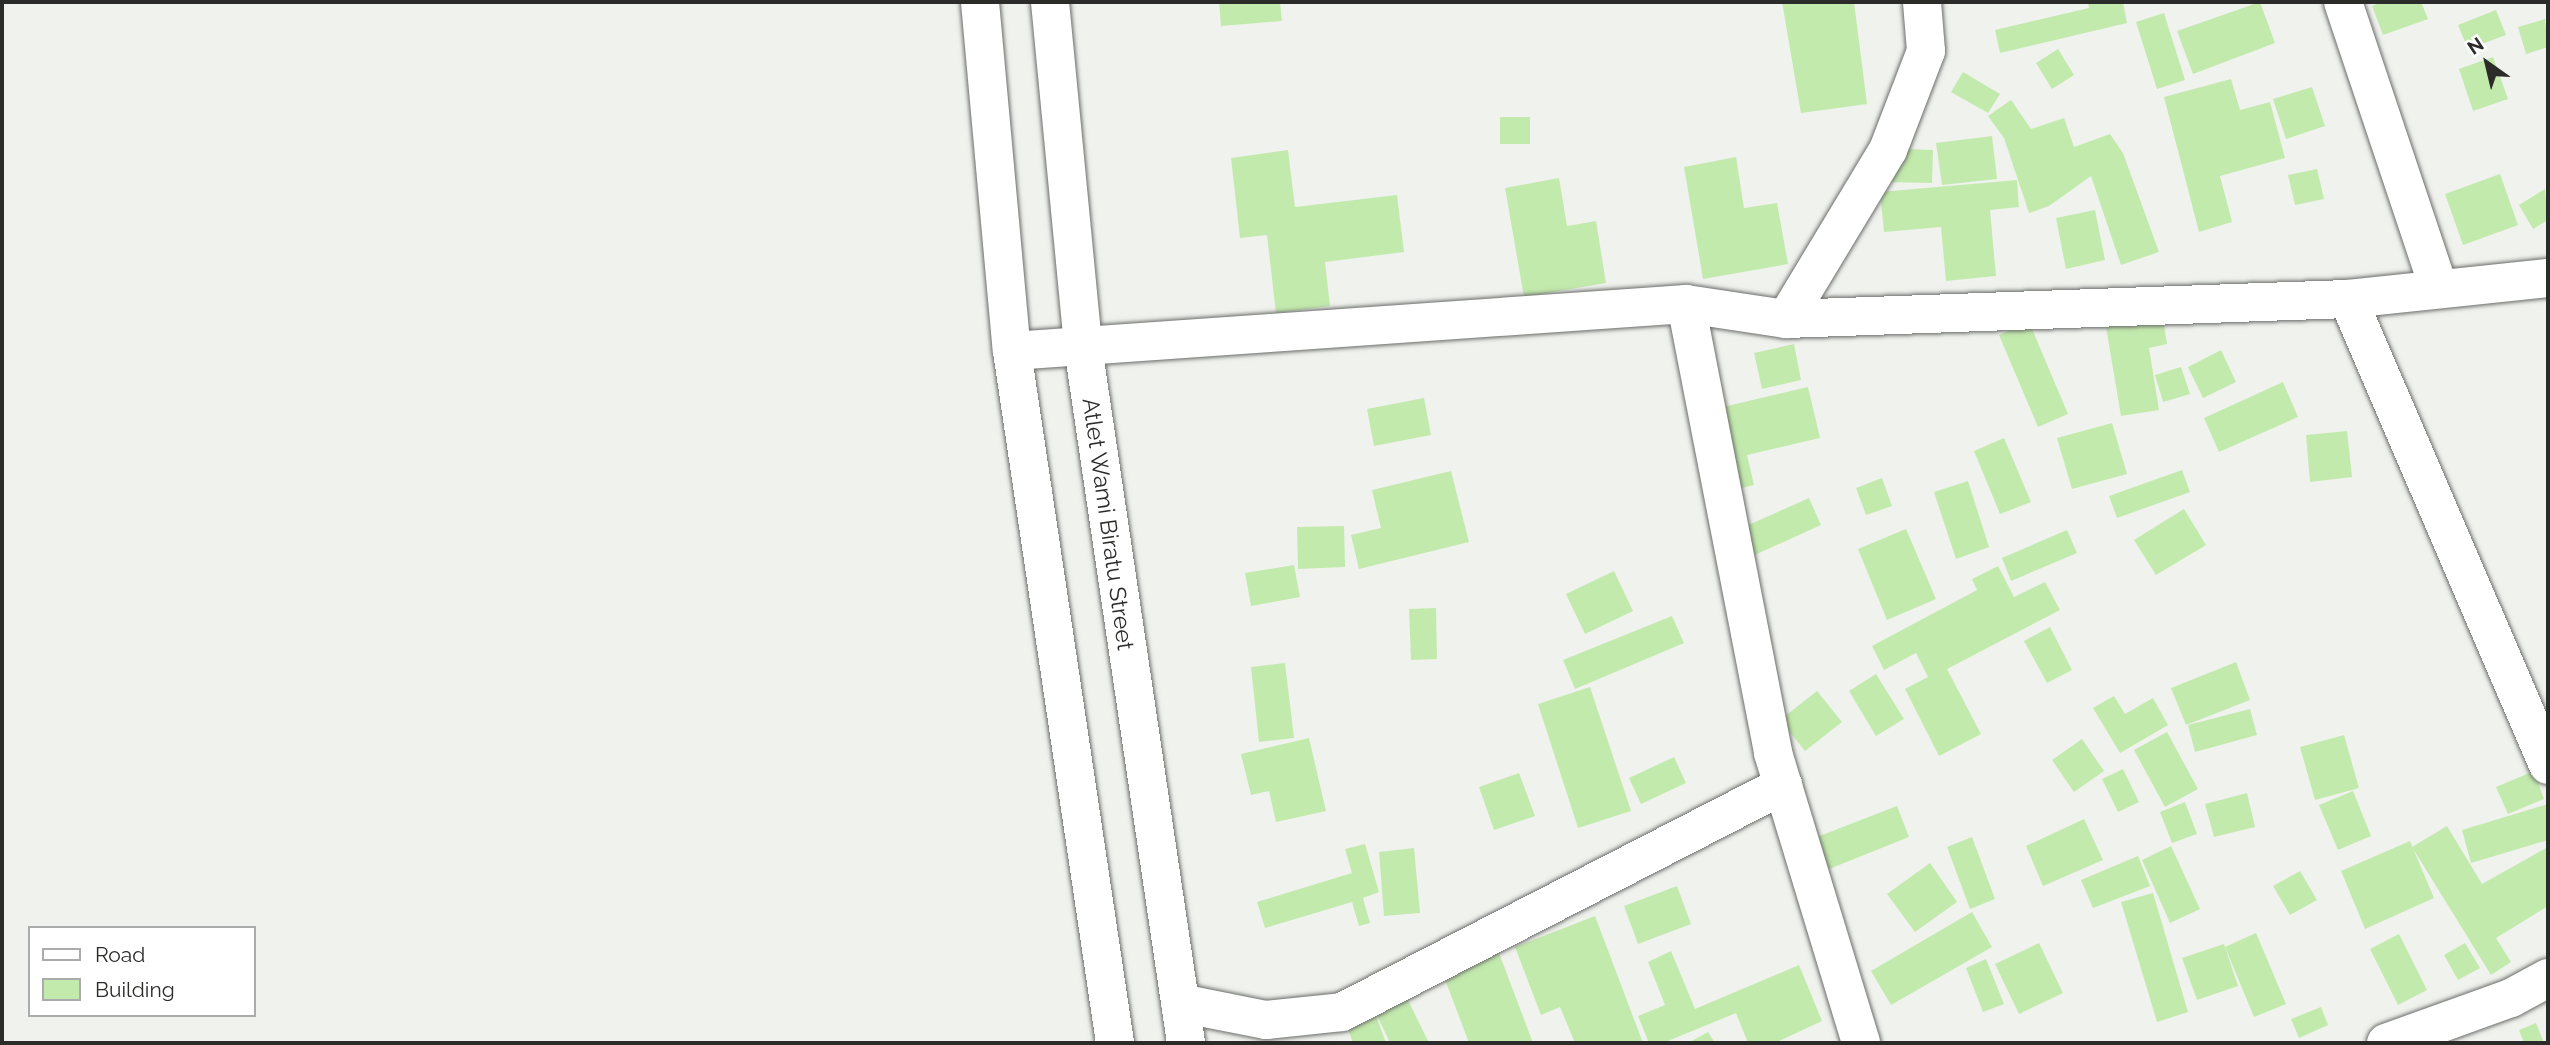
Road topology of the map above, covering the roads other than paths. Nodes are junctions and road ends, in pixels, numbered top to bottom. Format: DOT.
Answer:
graph roads {
  1 [pos="980,2"];
  2 [pos="1050,2"];
  3 [pos="1922,2"];
  4 [pos="2343,2"];
  5 [pos="2548,278"];
  6 [pos="2438,286"];
  7 [pos="2348,299"];
  8 [pos="1686,304"];
  9 [pos="1786,319"];
  10 [pos="1083,348"];
  11 [pos="1012,351"];
  12 [pos="2548,765"];
  13 [pos="1783,785"];
  14 [pos="2548,978"];
  15 [pos="1180,1003"];
  16 [pos="1115,1043"];
  17 [pos="1186,1043"];
  18 [pos="1861,1043"];
  19 [pos="2386,1043"];
  1 -- 11 [label="street"];
  2 -- 10 [label="street, Atlet Wami Biratu Street"];
  3 -- 9 [label="street"];
  4 -- 6 [label="street"];
  5 -- 6 [label="street"];
  6 -- 7 [label="street"];
  7 -- 9 [label="street"];
  7 -- 12 [label="street"];
  8 -- 9 [label="street"];
  8 -- 10 [label="street"];
  8 -- 13 [label="street"];
  10 -- 11 [label="street"];
  10 -- 15 [label="street, Atlet Wami Biratu Street"];
  11 -- 16 [label="street"];
  13 -- 15 [label="street"];
  13 -- 18 [label="street"];
  14 -- 19 [label="street"];
  15 -- 17 [label="street, Atlet Wami Biratu Street"];
}
